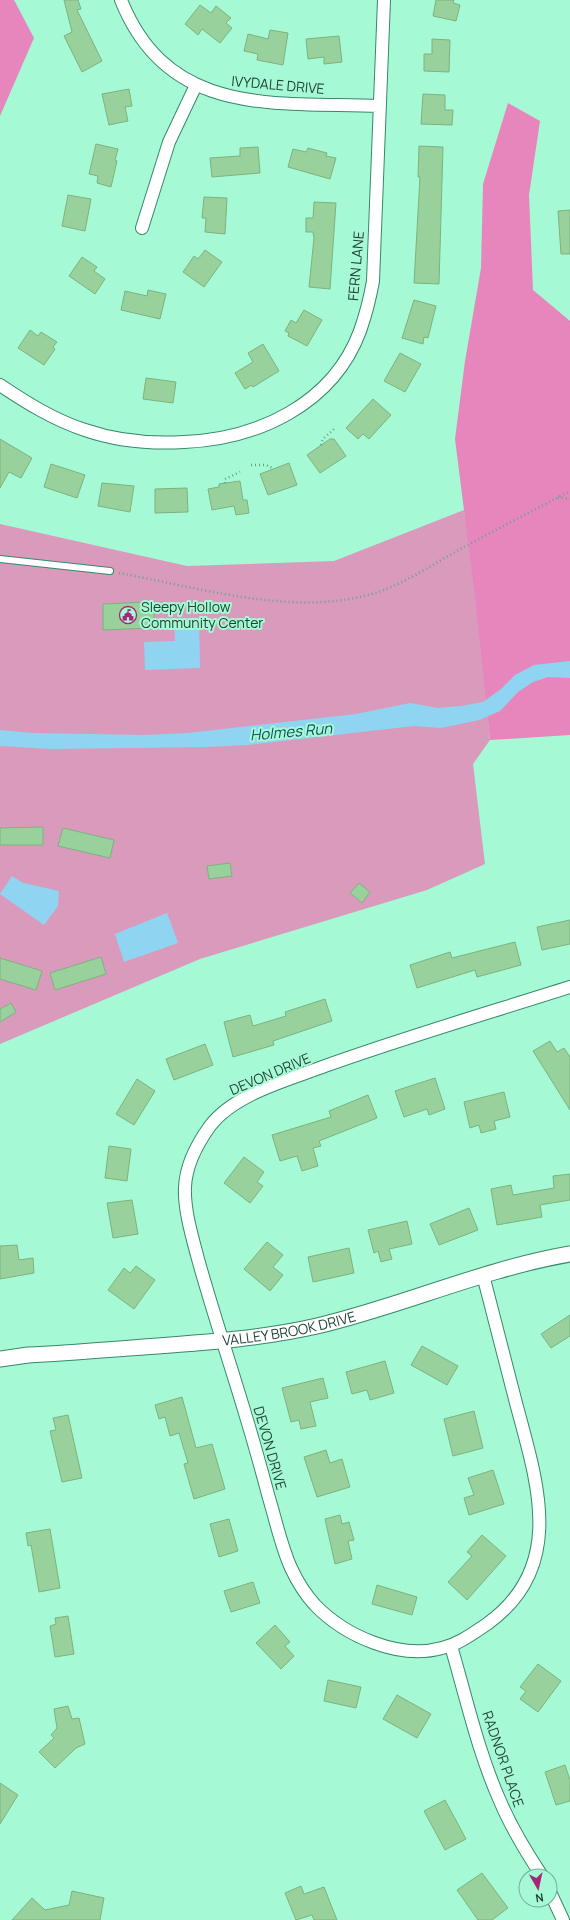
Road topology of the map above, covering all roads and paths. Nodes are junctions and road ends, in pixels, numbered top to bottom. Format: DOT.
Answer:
graph roads {
  1 [pos="121,0"];
  2 [pos="384,0"];
  3 [pos="196,85"];
  4 [pos="379,106"];
  5 [pos="142,228"];
  6 [pos="0,385"];
  7 [pos="334,429"];
  8 [pos="321,446"];
  9 [pos="251,466"];
  10 [pos="274,469"];
  11 [pos="240,472"];
  12 [pos="225,483"];
  13 [pos="570,491"];
  14 [pos="558,497"];
  15 [pos="570,500"];
  16 [pos="0,559"];
  17 [pos="110,571"];
  18 [pos="570,987"];
  19 [pos="570,1254"];
  20 [pos="483,1275"];
  21 [pos="222,1342"];
  22 [pos="0,1359"];
  23 [pos="451,1646"];
  24 [pos="537,1868"];
  25 [pos="558,1903"];
  26 [pos="564,1912"];
  1 -- 3 [label="street, IVYDALE DRIVE"];
  2 -- 4 [label="street, FERN LANE"];
  3 -- 4 [label="street, IVYDALE DRIVE"];
  3 -- 5 [label="street"];
  4 -- 6 [label="street, FERN LANE"];
  7 -- 8 [label="path"];
  9 -- 10 [label="path"];
  11 -- 12 [label="path"];
  13 -- 14 [label="path"];
  14 -- 15 [label="path"];
  14 -- 17 [label="path"];
  16 -- 17 [label="lane"];
  18 -- 21 [label="street, DEVON DRIVE"];
  19 -- 20 [label="street, VALLEY BROOK DRIVE"];
  20 -- 21 [label="street, VALLEY BROOK DRIVE"];
  20 -- 23 [label="street, DEVON DRIVE"];
  21 -- 22 [label="street, VALLEY BROOK DRIVE"];
  21 -- 23 [label="street, DEVON DRIVE"];
  23 -- 24 [label="street, RADNOR PLACE"];
  25 -- 26 [label="street"];
}
